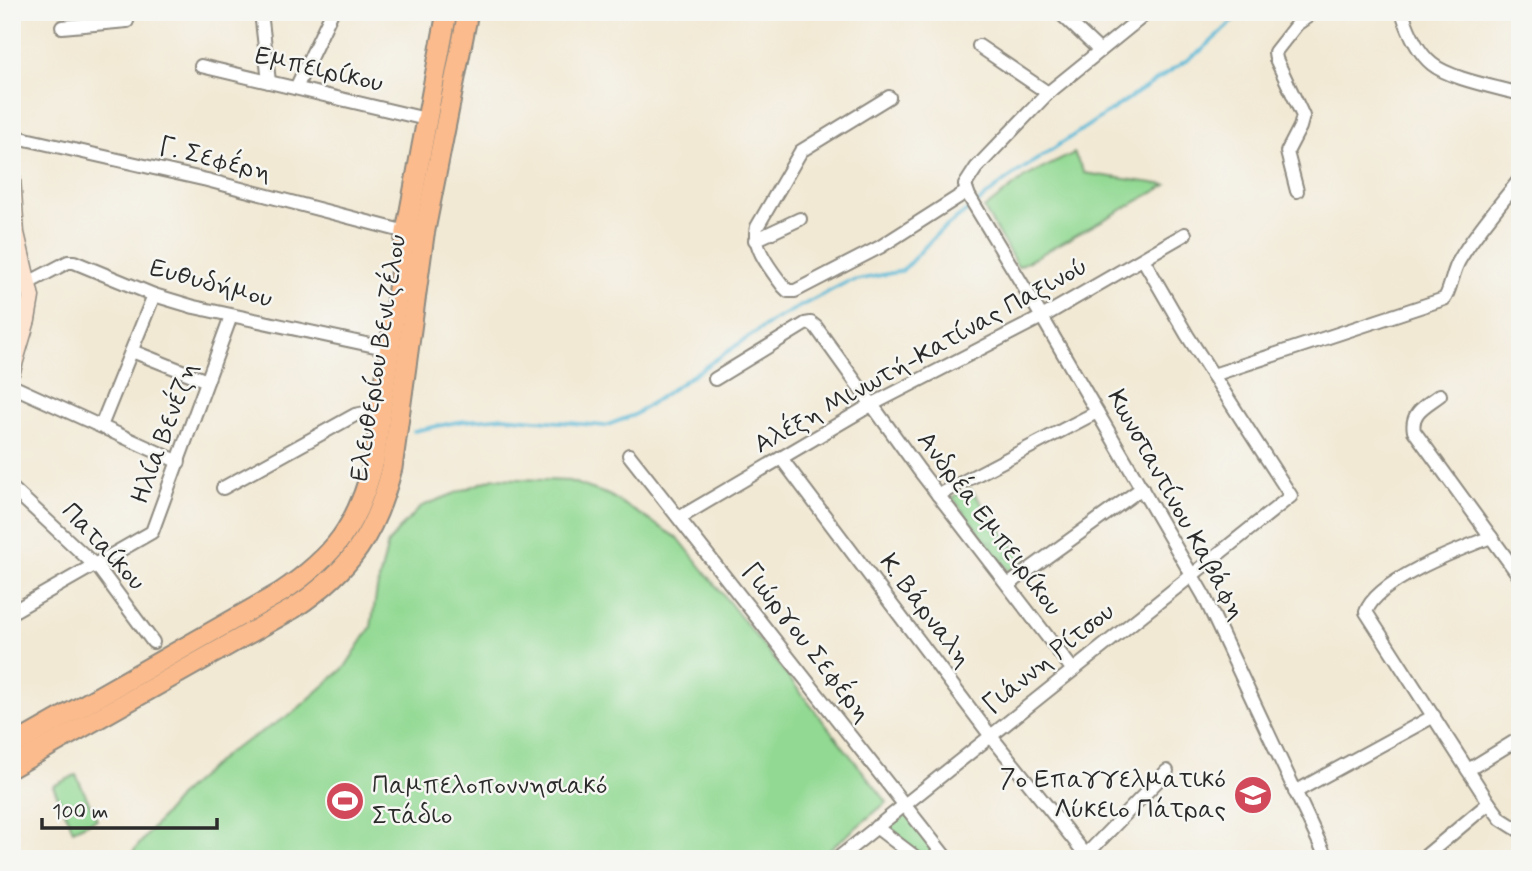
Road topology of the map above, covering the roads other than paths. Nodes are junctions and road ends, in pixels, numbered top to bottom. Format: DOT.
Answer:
graph roads {
  1 [pos="130,12"];
  2 [pos="261,12"];
  3 [pos="332,12"];
  4 [pos="447,12"];
  5 [pos="468,12"];
  6 [pos="1059,12"];
  7 [pos="1148,12"];
  8 [pos="1314,12"];
  9 [pos="1402,12"];
  10 [pos="62,27"];
  11 [pos="979,46"];
  12 [pos="1100,51"];
  13 [pos="201,66"];
  14 [pos="269,82"];
  15 [pos="296,89"];
  16 [pos="1048,93"];
  17 [pos="1520,94"];
  18 [pos="889,97"];
  19 [pos="426,119"];
  20 [pos="12,136"];
  21 [pos="12,178"];
  22 [pos="1520,179"];
  23 [pos="967,191"];
  24 [pos="1297,191"];
  25 [pos="800,219"];
  26 [pos="406,232"];
  27 [pos="1185,234"];
  28 [pos="755,240"];
  29 [pos="1143,259"];
  30 [pos="28,283"];
  31 [pos="154,295"];
  32 [pos="231,316"];
  33 [pos="1042,317"];
  34 [pos="16,344"];
  35 [pos="389,349"];
  36 [pos="132,351"];
  37 [pos="12,371"];
  38 [pos="1213,375"];
  39 [pos="715,379"];
  40 [pos="207,381"];
  41 [pos="12,386"];
  42 [pos="1440,396"];
  43 [pos="871,405"];
  44 [pos="1097,412"];
  45 [pos="380,416"];
  46 [pos="101,426"];
  47 [pos="629,455"];
  48 [pos="781,458"];
  49 [pos="179,462"];
  50 [pos="12,488"];
  51 [pos="223,488"];
  52 [pos="1142,488"];
  53 [pos="938,495"];
  54 [pos="679,518"];
  55 [pos="1491,537"];
  56 [pos="96,566"];
  57 [pos="1191,575"];
  58 [pos="1520,577"];
  59 [pos="1008,585"];
  60 [pos="12,612"];
  61 [pos="153,642"];
  62 [pos="1073,670"];
  63 [pos="1434,716"];
  64 [pos="990,735"];
  65 [pos="1520,738"];
  66 [pos="12,746"];
  67 [pos="12,766"];
  68 [pos="1468,770"];
  69 [pos="1167,771"];
  70 [pos="1296,792"];
  71 [pos="1489,803"];
  72 [pos="904,804"];
  73 [pos="876,827"];
  74 [pos="1520,831"];
  75 [pos="1084,857"];
  76 [pos="837,859"];
  77 [pos="918,859"];
  78 [pos="947,859"];
  79 [pos="1327,859"];
  80 [pos="1422,859"];
  1 -- 10 [label="street"];
  2 -- 14 [label="street"];
  3 -- 15 [label="street"];
  4 -- 19 [label="main road, Ελευθερίου Βενιζέλου"];
  5 -- 67 [label="main road, Ελευθερίου Βενιζέλου"];
  6 -- 12 [label="street"];
  7 -- 12 [label="street"];
  8 -- 24 [label="street"];
  9 -- 17 [label="street"];
  11 -- 16 [label="street"];
  12 -- 16 [label="street"];
  13 -- 14 [label="street, Εμπειρίκου"];
  14 -- 15 [label="street, Εμπειρίκου"];
  15 -- 19 [label="street, Εμπειρίκου"];
  16 -- 23 [label="street"];
  18 -- 28 [label="street"];
  19 -- 26 [label="main road, Ελευθερίου Βενιζέλου"];
  20 -- 26 [label="street, Γ. Σεφέρη"];
  21 -- 30 [label="street"];
  22 -- 38 [label="street"];
  23 -- 28 [label="street"];
  23 -- 33 [label="street, Κωνσταντίνου Καβάφη"];
  25 -- 28 [label="street"];
  26 -- 35 [label="main road, Ελευθερίου Βενιζέλου"];
  27 -- 29 [label="street, Αλέξη Μινωτή-Κατίνας Παξινού"];
  29 -- 33 [label="street, Αλέξη Μινωτή-Κατίνας Παξινού"];
  29 -- 38 [label="street"];
  30 -- 31 [label="street, Ευθυδήμου"];
  30 -- 34 [label="street"];
  31 -- 32 [label="street, Ευθυδήμου"];
  31 -- 36 [label="street"];
  32 -- 35 [label="street, Ευθυδήμου"];
  32 -- 40 [label="street, Ηλία Βενέζη"];
  33 -- 43 [label="street, Αλέξη Μινωτή-Κατίνας Παξινού"];
  33 -- 44 [label="street, Κωνσταντίνου Καβάφη"];
  34 -- 37 [label="street"];
  35 -- 45 [label="main road, Ελευθερίου Βενιζέλου"];
  36 -- 40 [label="street"];
  36 -- 46 [label="street"];
  38 -- 57 [label="street, Γιάννη Ρίτσου"];
  39 -- 43 [label="street, Ανδρέα Εμπειρίκου"];
  40 -- 49 [label="street, Ηλία Βενέζη"];
  41 -- 46 [label="street"];
  42 -- 55 [label="street"];
  43 -- 48 [label="street, Αλέξη Μινωτή-Κατίνας Παξινού"];
  43 -- 53 [label="street, Ανδρέα Εμπειρίκου"];
  44 -- 52 [label="street, Κωνσταντίνου Καβάφη"];
  44 -- 53 [label="street"];
  45 -- 51 [label="street"];
  45 -- 66 [label="main road, Ελευθερίου Βενιζέλου"];
  46 -- 49 [label="street"];
  47 -- 54 [label="street, Γιώργου Σεφέρη"];
  48 -- 54 [label="street, Αλέξη Μινωτή-Κατίνας Παξινού"];
  48 -- 64 [label="street, Κ. Βάρναλη"];
  49 -- 56 [label="street, Ηλία Βενέζη"];
  50 -- 56 [label="street, Παταίκου"];
  52 -- 57 [label="street, Κωνσταντίνου Καβάφη"];
  52 -- 59 [label="street"];
  53 -- 59 [label="street, Ανδρέα Εμπειρίκου"];
  54 -- 72 [label="street, Γιώργου Σεφέρη"];
  55 -- 58 [label="street"];
  55 -- 63 [label="street"];
  56 -- 60 [label="street, Ηλία Βενέζη"];
  56 -- 61 [label="street, Παταίκου"];
  57 -- 62 [label="street, Γιάννη Ρίτσου"];
  57 -- 70 [label="street, Κωνσταντίνου Καβάφη"];
  59 -- 62 [label="street, Ανδρέα Εμπειρίκου"];
  62 -- 64 [label="street, Γιάννη Ρίτσου"];
  63 -- 68 [label="street"];
  63 -- 70 [label="street"];
  64 -- 72 [label="street, Γιάννη Ρίτσου"];
  64 -- 75 [label="street, Κ. Βάρναλη"];
  65 -- 68 [label="street"];
  68 -- 71 [label="street"];
  69 -- 75 [label="street"];
  70 -- 79 [label="street, Κωνσταντίνου Καβάφη"];
  71 -- 74 [label="street"];
  71 -- 80 [label="street"];
  72 -- 73 [label="street, Γιάννη Ρίτσου"];
  72 -- 78 [label="street, Γιώργου Σεφέρη"];
  73 -- 76 [label="street, Γιάννη Ρίτσου"];
  73 -- 77 [label="street"];
}
